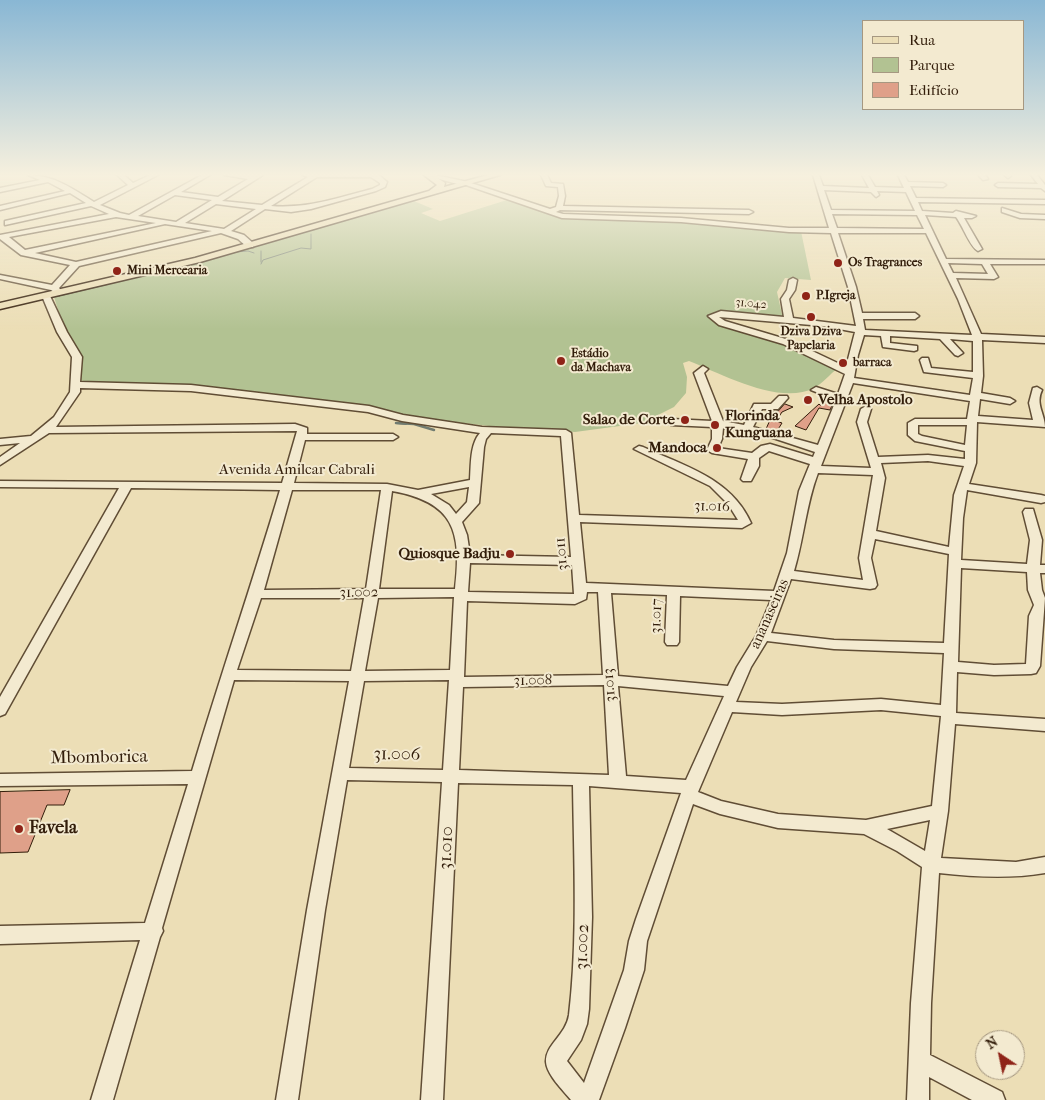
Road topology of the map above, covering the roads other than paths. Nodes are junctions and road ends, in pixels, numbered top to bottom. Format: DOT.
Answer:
graph roads {
  1 [pos="12,226"];
  2 [pos="53,226"];
  3 [pos="158,226"];
  4 [pos="195,226"];
  5 [pos="232,226"];
  6 [pos="314,226"];
  7 [pos="748,226"];
  8 [pos="831,226"];
  9 [pos="925,226"];
  10 [pos="967,226"];
  11 [pos="832,230"];
  12 [pos="224,231"];
  13 [pos="928,232"];
  14 [pos="23,233"];
  15 [pos="2,237"];
  16 [pos="250,245"];
  17 [pos="978,249"];
  18 [pos="24,253"];
  19 [pos="942,261"];
  20 [pos="985,262"];
  21 [pos="1045,262"];
  22 [pos="76,264"];
  23 [pos="950,275"];
  24 [pos="0,277"];
  25 [pos="794,280"];
  26 [pos="56,290"];
  27 [pos="46,296"];
  28 [pos="0,306"];
  29 [pos="858,316"];
  30 [pos="915,316"];
  31 [pos="789,320"];
  32 [pos="860,330"];
  33 [pos="885,334"];
  34 [pos="942,336"];
  35 [pos="977,338"];
  36 [pos="1045,340"];
  37 [pos="886,345"];
  38 [pos="914,348"];
  39 [pos="958,354"];
  40 [pos="886,355"];
  41 [pos="925,360"];
  42 [pos="704,369"];
  43 [pos="849,376"];
  44 [pos="978,376"];
  45 [pos="76,385"];
  46 [pos="816,390"];
  47 [pos="1037,390"];
  48 [pos="975,397"];
  49 [pos="783,398"];
  50 [pos="842,399"];
  51 [pos="1010,401"];
  52 [pos="866,409"];
  53 [pos="972,421"];
  54 [pos="671,422"];
  55 [pos="718,423"];
  56 [pos="1043,424"];
  57 [pos="747,429"];
  58 [pos="47,430"];
  59 [pos="488,430"];
  60 [pos="302,437"];
  61 [pos="393,437"];
  62 [pos="35,438"];
  63 [pos="0,442"];
  64 [pos="639,449"];
  65 [pos="971,449"];
  66 [pos="821,450"];
  67 [pos="754,457"];
  68 [pos="874,460"];
  69 [pos="0,462"];
  70 [pos="970,463"];
  71 [pos="814,465"];
  72 [pos="878,472"];
  73 [pos="747,479"];
  74 [pos="475,482"];
  75 [pos="0,484"];
  76 [pos="127,485"];
  77 [pos="287,485"];
  78 [pos="387,486"];
  79 [pos="963,486"];
  80 [pos="419,493"];
  81 [pos="1041,499"];
  82 [pos="1029,512"];
  83 [pos="575,518"];
  84 [pos="457,520"];
  85 [pos="870,534"];
  86 [pos="955,558"];
  87 [pos="466,559"];
  88 [pos="578,560"];
  89 [pos="1039,569"];
  90 [pos="788,574"];
  91 [pos="582,587"];
  92 [pos="604,588"];
  93 [pos="674,590"];
  94 [pos="372,592"];
  95 [pos="256,594"];
  96 [pos="461,595"];
  97 [pos="780,596"];
  98 [pos="763,636"];
  99 [pos="672,642"];
  100 [pos="952,648"];
  101 [pos="950,666"];
  102 [pos="228,675"];
  103 [pos="358,676"];
  104 [pos="457,678"];
  105 [pos="610,680"];
  106 [pos="730,699"];
  107 [pos="0,710"];
  108 [pos="948,715"];
  109 [pos="1045,725"];
  110 [pos="341,774"];
  111 [pos="451,776"];
  112 [pos="198,777"];
  113 [pos="581,779"];
  114 [pos="0,780"];
  115 [pos="618,782"];
  116 [pos="690,791"];
  117 [pos="940,811"];
  118 [pos="866,827"];
  119 [pos="930,864"];
  120 [pos="1045,865"];
  121 [pos="154,931"];
  122 [pos="0,935"];
  123 [pos="921,1062"];
  124 [pos="102,1100"];
  125 [pos="287,1100"];
  126 [pos="432,1100"];
  127 [pos="584,1100"];
  128 [pos="588,1100"];
  129 [pos="918,1100"];
  130 [pos="994,1100"];
  1 -- 14 [label="street"];
  2 -- 14 [label="street"];
  3 -- 18 [label="street"];
  4 -- 12 [label="street"];
  5 -- 12 [label="street"];
  6 -- 16 [label="main road"];
  7 -- 11 [label="street"];
  8 -- 11 [label="street"];
  9 -- 13 [label="street"];
  10 -- 17 [label="street"];
  11 -- 13 [label="street"];
  11 -- 29 [label="street"];
  12 -- 16 [label="street"];
  12 -- 22 [label="street"];
  13 -- 19 [label="street"];
  14 -- 15 [label="street"];
  15 -- 18 [label="street"];
  16 -- 26 [label="main road"];
  18 -- 22 [label="street"];
  19 -- 20 [label="street"];
  19 -- 23 [label="street"];
  20 -- 21 [label="street"];
  20 -- 23 [label="street"];
  22 -- 26 [label="street"];
  23 -- 35 [label="street"];
  24 -- 26 [label="street"];
  25 -- 31 [label="street"];
  26 -- 27 [label="main road"];
  27 -- 28 [label="main road"];
  27 -- 45 [label="street"];
  29 -- 30 [label="street"];
  29 -- 32 [label="street"];
  31 -- 32 [label="street, 31.042"];
  31 -- 43 [label="street, 31.042"];
  32 -- 33 [label="street, 31.042"];
  32 -- 43 [label="street, ananaseiras"];
  33 -- 34 [label="street, 31.042"];
  33 -- 37 [label="street"];
  34 -- 35 [label="street, 31.042"];
  34 -- 39 [label="street"];
  35 -- 36 [label="street, 31.042"];
  35 -- 44 [label="street"];
  37 -- 38 [label="street"];
  37 -- 40 [label="street"];
  41 -- 44 [label="street"];
  42 -- 55 [label="street"];
  43 -- 48 [label="street"];
  43 -- 50 [label="street, ananaseiras"];
  44 -- 48 [label="street"];
  45 -- 58 [label="street"];
  45 -- 59 [label="street"];
  46 -- 50 [label="street"];
  47 -- 56 [label="street"];
  48 -- 51 [label="street"];
  48 -- 53 [label="street"];
  49 -- 57 [label="street"];
  50 -- 66 [label="street, ananaseiras"];
  52 -- 68 [label="street"];
  53 -- 56 [label="street"];
  53 -- 65 [label="street"];
  53 -- 65 [label="street"];
  54 -- 55 [label="street"];
  55 -- 57 [label="street"];
  55 -- 67 [label="street"];
  57 -- 66 [label="street"];
  58 -- 60 [label="street"];
  58 -- 62 [label="street"];
  59 -- 74 [label="street"];
  59 -- 83 [label="street, 31.011"];
  60 -- 61 [label="street"];
  60 -- 77 [label="street"];
  62 -- 63 [label="street"];
  62 -- 69 [label="street"];
  64 -- 83 [label="street, 31.016"];
  65 -- 70 [label="street"];
  66 -- 71 [label="street, ananaseiras"];
  67 -- 71 [label="street"];
  67 -- 73 [label="street"];
  68 -- 70 [label="street"];
  68 -- 72 [label="street"];
  70 -- 79 [label="street"];
  71 -- 72 [label="street"];
  71 -- 90 [label="street, ananaseiras"];
  72 -- 85 [label="street"];
  74 -- 80 [label="street"];
  74 -- 84 [label="street"];
  75 -- 76 [label="street, Avenida Amilcar Cabrali"];
  76 -- 77 [label="street, Avenida Amilcar Cabrali"];
  76 -- 107 [label="street"];
  77 -- 78 [label="street, Avenida Amilcar Cabrali"];
  77 -- 95 [label="street"];
  78 -- 80 [label="street, Avenida Amilcar Cabrali"];
  78 -- 94 [label="street"];
  79 -- 81 [label="street"];
  79 -- 86 [label="street"];
  80 -- 84 [label="street, Avenida Amilcar Cabrali"];
  82 -- 89 [label="street"];
  83 -- 88 [label="street, 31.011"];
  84 -- 87 [label="street, 31.010"];
  85 -- 86 [label="street"];
  85 -- 90 [label="street"];
  86 -- 89 [label="street"];
  86 -- 100 [label="street"];
  87 -- 88 [label="street"];
  87 -- 96 [label="street, 31.010"];
  88 -- 91 [label="street, 31.011"];
  89 -- 101 [label="street"];
  90 -- 97 [label="street, ananaseiras"];
  91 -- 92 [label="street"];
  91 -- 96 [label="street, 31.002"];
  92 -- 93 [label="street"];
  92 -- 105 [label="street, 31.013"];
  93 -- 97 [label="street"];
  93 -- 99 [label="street, 31.017"];
  94 -- 95 [label="street, 31.002"];
  94 -- 96 [label="street, 31.002"];
  94 -- 103 [label="street"];
  95 -- 102 [label="street"];
  96 -- 104 [label="street, 31.010"];
  97 -- 98 [label="street, ananaseiras"];
  98 -- 100 [label="street"];
  98 -- 106 [label="street, ananaseiras"];
  100 -- 101 [label="street"];
  101 -- 108 [label="street"];
  102 -- 103 [label="street, 31.008"];
  102 -- 112 [label="street"];
  103 -- 104 [label="street, 31.008"];
  103 -- 110 [label="street"];
  104 -- 105 [label="street, 31.008"];
  104 -- 111 [label="street, 31.010"];
  105 -- 106 [label="street, 31.008"];
  105 -- 115 [label="street, 31.013"];
  106 -- 108 [label="street, 31.008"];
  106 -- 116 [label="street, ananaseiras"];
  108 -- 109 [label="street, 31.008"];
  108 -- 117 [label="street"];
  110 -- 111 [label="street, 31.006"];
  110 -- 125 [label="street"];
  111 -- 113 [label="street, 31.006"];
  111 -- 126 [label="street, 31.010"];
  112 -- 114 [label="street, Mbomborica"];
  112 -- 121 [label="street"];
  113 -- 115 [label="street, 31.006"];
  113 -- 127 [label="street, 31.002"];
  115 -- 116 [label="street, 31.006"];
  116 -- 118 [label="street, 31.006"];
  116 -- 128 [label="street, ananaseiras"];
  117 -- 118 [label="street"];
  117 -- 119 [label="street"];
  118 -- 119 [label="street"];
  119 -- 120 [label="street"];
  119 -- 123 [label="street"];
  121 -- 122 [label="street"];
  121 -- 124 [label="street"];
  123 -- 129 [label="street"];
  123 -- 130 [label="street"];
}
